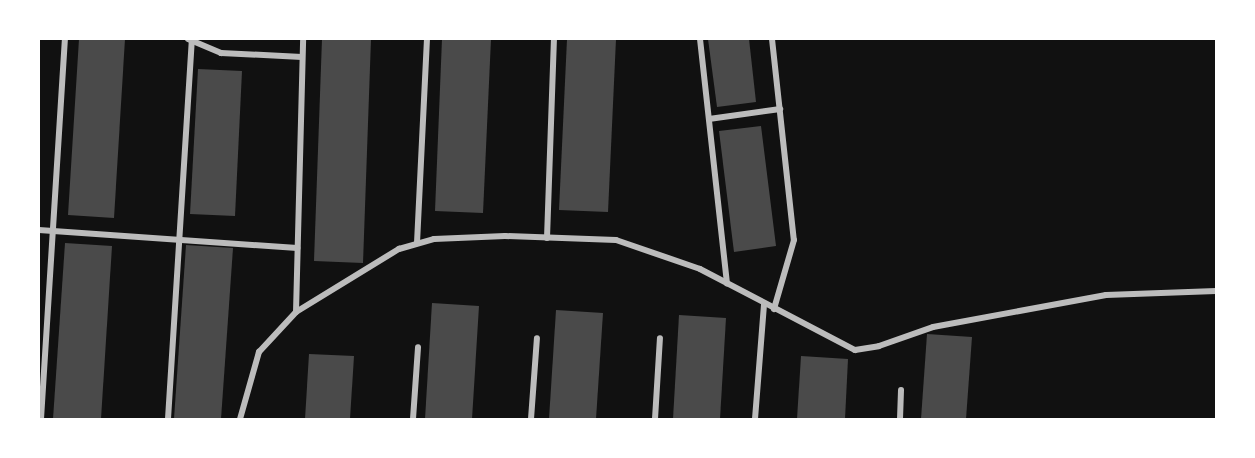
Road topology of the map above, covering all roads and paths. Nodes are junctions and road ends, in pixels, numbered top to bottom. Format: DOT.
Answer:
graph roads {
  1 [pos="64,39"];
  2 [pos="303,39"];
  3 [pos="427,39"];
  4 [pos="554,39"];
  5 [pos="700,39"];
  6 [pos="772,39"];
  7 [pos="190,40"];
  8 [pos="302,57"];
  9 [pos="780,109"];
  10 [pos="709,118"];
  11 [pos="39,230"];
  12 [pos="52,231"];
  13 [pos="180,237"];
  14 [pos="547,238"];
  15 [pos="417,243"];
  16 [pos="297,248"];
  17 [pos="727,284"];
  18 [pos="1216,291"];
  19 [pos="764,304"];
  20 [pos="774,309"];
  21 [pos="296,312"];
  22 [pos="537,338"];
  23 [pos="660,338"];
  24 [pos="418,347"];
  25 [pos="901,390"];
  26 [pos="41,419"];
  27 [pos="168,419"];
  28 [pos="240,419"];
  29 [pos="413,419"];
  30 [pos="531,419"];
  31 [pos="655,419"];
  32 [pos="755,419"];
  33 [pos="900,419"];
  1 -- 12 [label="street"];
  2 -- 8 [label="street"];
  3 -- 15 [label="street"];
  4 -- 14 [label="street"];
  5 -- 10 [label="street"];
  6 -- 9 [label="street"];
  7 -- 8 [label="street"];
  7 -- 13 [label="street"];
  8 -- 16 [label="street"];
  9 -- 10 [label="street"];
  9 -- 20 [label="street"];
  10 -- 17 [label="street"];
  11 -- 12 [label="street"];
  12 -- 13 [label="street"];
  12 -- 26 [label="street"];
  13 -- 16 [label="street"];
  13 -- 27 [label="street"];
  14 -- 15 [label="street"];
  14 -- 17 [label="street"];
  15 -- 21 [label="street"];
  16 -- 21 [label="street"];
  17 -- 19 [label="street"];
  18 -- 20 [label="street"];
  19 -- 20 [label="street"];
  19 -- 32 [label="street"];
  21 -- 28 [label="street"];
  22 -- 30 [label="street"];
  23 -- 31 [label="street"];
  24 -- 29 [label="street"];
  25 -- 33 [label="street"];
}
